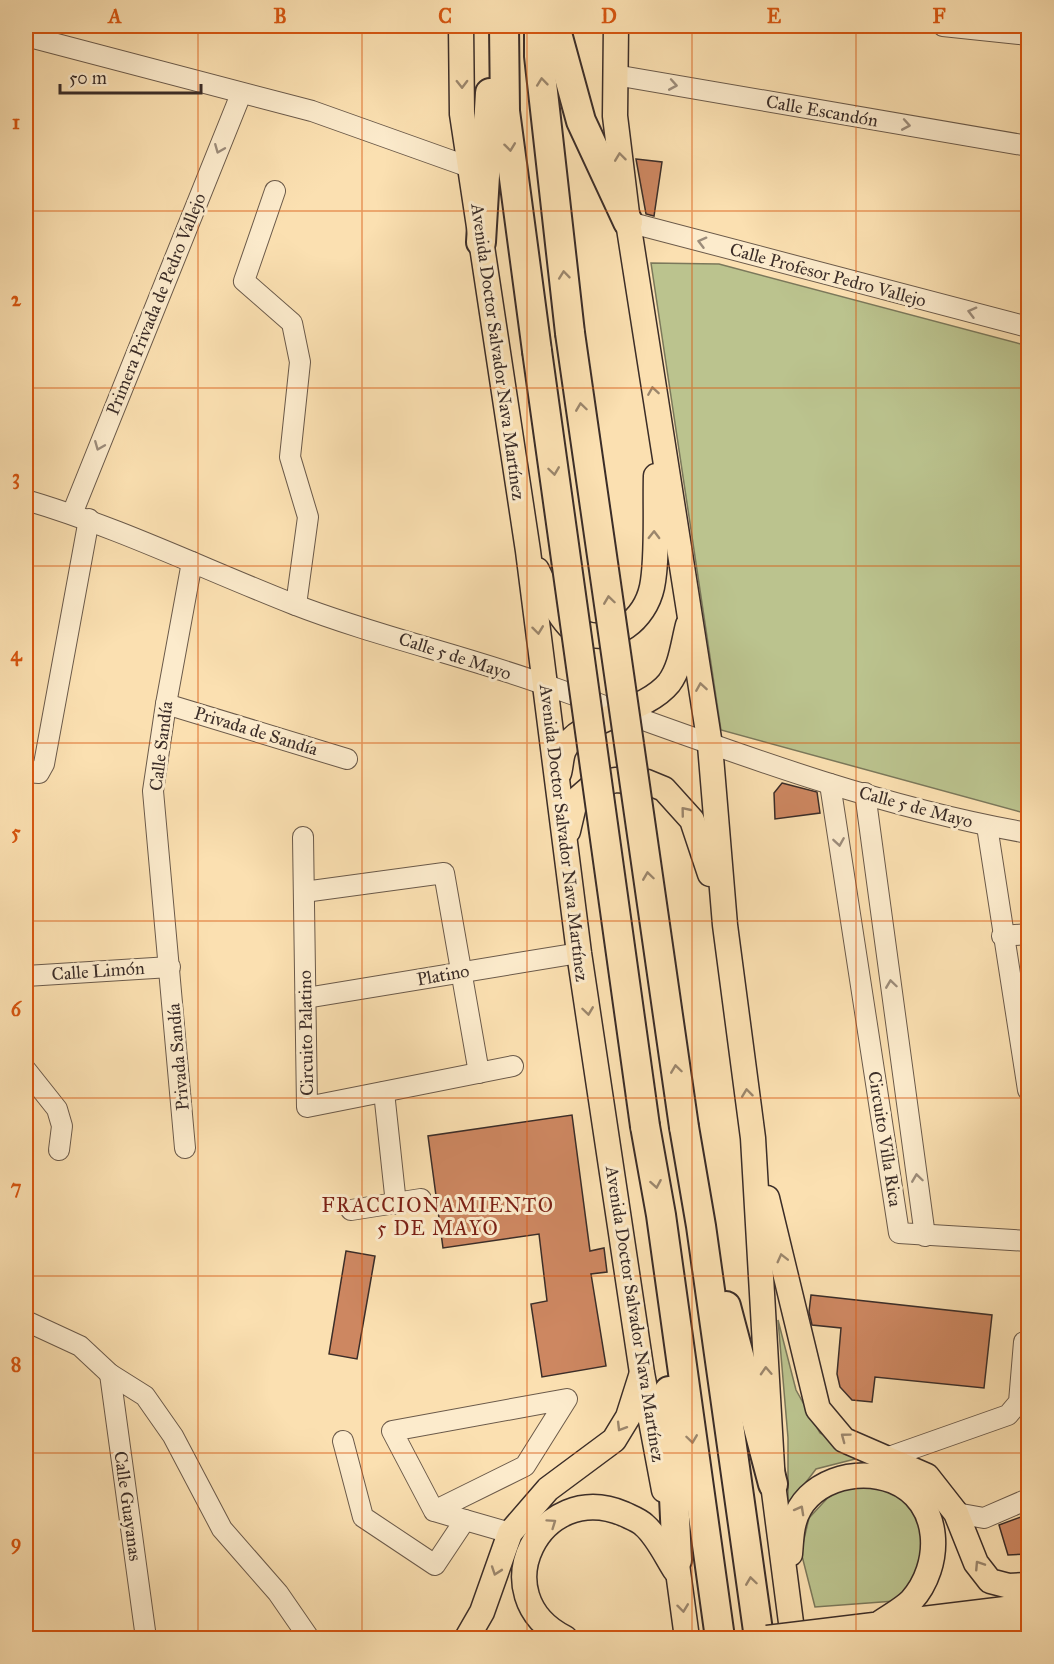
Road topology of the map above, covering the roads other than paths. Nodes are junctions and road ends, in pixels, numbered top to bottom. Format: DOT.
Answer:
graph roads {
  1 [pos="462,26"];
  2 [pos="495,26"];
  3 [pos="504,26"];
  4 [pos="539,26"];
  5 [pos="555,26"];
  6 [pos="616,26"];
  7 [pos="943,26"];
  8 [pos="1029,35"];
  9 [pos="26,36"];
  10 [pos="615,75"];
  11 [pos="241,94"];
  12 [pos="1029,146"];
  13 [pos="472,168"];
  14 [pos="275,190"];
  15 [pos="628,222"];
  16 [pos="481,242"];
  17 [pos="1029,327"];
  18 [pos="657,418"];
  19 [pos="26,500"];
  20 [pos="81,517"];
  21 [pos="528,551"];
  22 [pos="192,562"];
  23 [pos="296,605"];
  24 [pos="690,617"];
  25 [pos="545,684"];
  26 [pos="166,704"];
  27 [pos="622,714"];
  28 [pos="710,745"];
  29 [pos="347,759"];
  30 [pos="32,773"];
  31 [pos="557,781"];
  32 [pos="830,784"];
  33 [pos="865,793"];
  34 [pos="987,826"];
  35 [pos="1029,833"];
  36 [pos="303,837"];
  37 [pos="568,867"];
  38 [pos="304,892"];
  39 [pos="725,925"];
  40 [pos="1029,934"];
  41 [pos="1002,936"];
  42 [pos="579,953"];
  43 [pos="170,967"];
  44 [pos="461,972"];
  45 [pos="26,976"];
  46 [pos="306,998"];
  47 [pos="895,1015"];
  48 [pos="867,1019"];
  49 [pos="513,1066"];
  50 [pos="26,1070"];
  51 [pos="478,1072"];
  52 [pos="1029,1090"];
  53 [pos="384,1092"];
  54 [pos="753,1138"];
  55 [pos="185,1148"];
  56 [pos="59,1150"];
  57 [pos="421,1199"];
  58 [pos="396,1204"];
  59 [pos="351,1210"];
  60 [pos="661,1215"];
  61 [pos="701,1226"];
  62 [pos="925,1236"];
  63 [pos="1029,1241"];
  64 [pos="26,1321"];
  65 [pos="1024,1342"];
  66 [pos="642,1373"];
  67 [pos="110,1374"];
  68 [pos="343,1441"];
  69 [pos="886,1458"];
  70 [pos="773,1484"];
  71 [pos="1029,1499"];
  72 [pos="434,1511"];
  73 [pos="956,1514"];
  74 [pos="465,1520"];
  75 [pos="510,1533"];
  76 [pos="678,1568"];
  77 [pos="1029,1585"];
  78 [pos="785,1587"];
  79 [pos="1029,1606"];
  80 [pos="875,1625"];
  81 [pos="1029,1629"];
  82 [pos="470,1635"];
  83 [pos="146,1638"];
  84 [pos="309,1638"];
  85 [pos="565,1638"];
  86 [pos="687,1638"];
  87 [pos="720,1638"];
  88 [pos="759,1638"];
  89 [pos="768,1638"];
  90 [pos="793,1638"];
  91 [pos="936,1638"];
  1 -- 13 [label="main road, Avenida Doctor Salvador Nava Martínez, one-way"];
  2 -- 16 [label="highway"];
  3 -- 60 [label="highway, Avenida Doctor Salvador Nava Martínez, one-way, bridge"];
  61 -- 4 [label="highway, one-way, bridge"];
  5 -- 15 [label="highway"];
  6 -- 10 [label="main road"];
  7 -- 8 [label="street"];
  9 -- 11 [label="street"];
  10 -- 12 [label="street, Calle Escandón, one-way"];
  15 -- 10 [label="main road, one-way"];
  11 -- 13 [label="street"];
  11 -- 20 [label="street, Primera Privada de Pedro Vallejo, one-way"];
  13 -- 16 [label="main road, Avenida Doctor Salvador Nava Martínez"];
  14 -- 23 [label="street"];
  17 -- 15 [label="street, Calle Profesor Pedro Vallejo, one-way"];
  18 -- 15 [label="main road, one-way"];
  16 -- 21 [label="main road, Avenida Doctor Salvador Nava Martínez"];
  21 -- 18 [label="main road, one-way"];
  18 -- 24 [label="main road"];
  19 -- 20 [label="street, Calle 5 de Mayo"];
  20 -- 22 [label="street, Calle 5 de Mayo"];
  20 -- 30 [label="street, Primera Privada de Pedro Vallejo"];
  21 -- 25 [label="main road, Avenida Doctor Salvador Nava Martínez, one-way"];
  22 -- 23 [label="street, Calle 5 de Mayo"];
  22 -- 26 [label="street, Calle Sandía"];
  23 -- 25 [label="street, Calle 5 de Mayo"];
  24 -- 27 [label="main road"];
  28 -- 24 [label="main road, one-way"];
  25 -- 27 [label="street, Calle 5 de Mayo"];
  25 -- 31 [label="main road, Avenida Doctor Salvador Nava Martínez"];
  26 -- 29 [label="street, Privada de Sandía"];
  26 -- 43 [label="street, Calle Sandía"];
  27 -- 28 [label="street, Calle 5 de Mayo"];
  27 -- 31 [label="main road"];
  28 -- 32 [label="street, Calle 5 de Mayo"];
  28 -- 39 [label="main road"];
  31 -- 37 [label="main road, Avenida Doctor Salvador Nava Martínez"];
  32 -- 33 [label="street, Calle 5 de Mayo"];
  32 -- 48 [label="street, Circuito Villa Rica, one-way"];
  33 -- 34 [label="street, Calle 5 de Mayo"];
  47 -- 33 [label="street, Circuito Villa Rica, one-way"];
  34 -- 35 [label="street, Calle 5 de Mayo"];
  34 -- 41 [label="street"];
  36 -- 38 [label="street, Circuito Palatino"];
  39 -- 37 [label="main road, one-way"];
  37 -- 42 [label="main road, Avenida Doctor Salvador Nava Martínez"];
  38 -- 44 [label="street"];
  38 -- 46 [label="street, Circuito Palatino"];
  54 -- 39 [label="main road, one-way"];
  40 -- 41 [label="street"];
  41 -- 52 [label="street"];
  42 -- 44 [label="street, Platino"];
  42 -- 66 [label="main road, Avenida Doctor Salvador Nava Martínez, one-way"];
  43 -- 45 [label="street, Calle Limón"];
  43 -- 55 [label="street, Privada Sandía"];
  44 -- 46 [label="street, Platino"];
  44 -- 51 [label="street"];
  46 -- 53 [label="street, Circuito Palatino"];
  47 -- 48 [label="street"];
  62 -- 47 [label="street, Circuito Villa Rica, one-way"];
  48 -- 62 [label="street, Circuito Villa Rica"];
  49 -- 51 [label="street, Circuito Palatino"];
  50 -- 56 [label="street"];
  51 -- 53 [label="street, Circuito Palatino"];
  53 -- 58 [label="street"];
  69 -- 54 [label="main road, one-way"];
  70 -- 54 [label="main road, one-way"];
  57 -- 58 [label="street"];
  58 -- 59 [label="street"];
  60 -- 76 [label="highway"];
  60 -- 87 [label="highway, Avenida Doctor Salvador Nava Martínez, one-way"];
  61 -- 70 [label="highway"];
  88 -- 61 [label="highway, one-way"];
  62 -- 63 [label="street, Circuito Villa Rica"];
  64 -- 67 [label="street"];
  65 -- 69 [label="street"];
  66 -- 75 [label="main road, one-way"];
  66 -- 76 [label="main road, Avenida Doctor Salvador Nava Martínez"];
  67 -- 83 [label="street, Calle Guayanas"];
  67 -- 84 [label="street"];
  68 -- 74 [label="street"];
  69 -- 73 [label="main road"];
  70 -- 78 [label="main road"];
  71 -- 73 [label="street"];
  72 -- 72 [label="street"];
  72 -- 74 [label="street"];
  77 -- 73 [label="main road, one-way"];
  74 -- 75 [label="street"];
  75 -- 82 [label="main road, one-way"];
  85 -- 76 [label="main road, one-way"];
  76 -- 86 [label="main road, Avenida Doctor Salvador Nava Martínez, one-way"];
  78 -- 80 [label="main road, one-way"];
  78 -- 90 [label="main road"];
  79 -- 80 [label="main road"];
  80 -- 89 [label="main road, bridge"];
  81 -- 91 [label="main road"];
}
